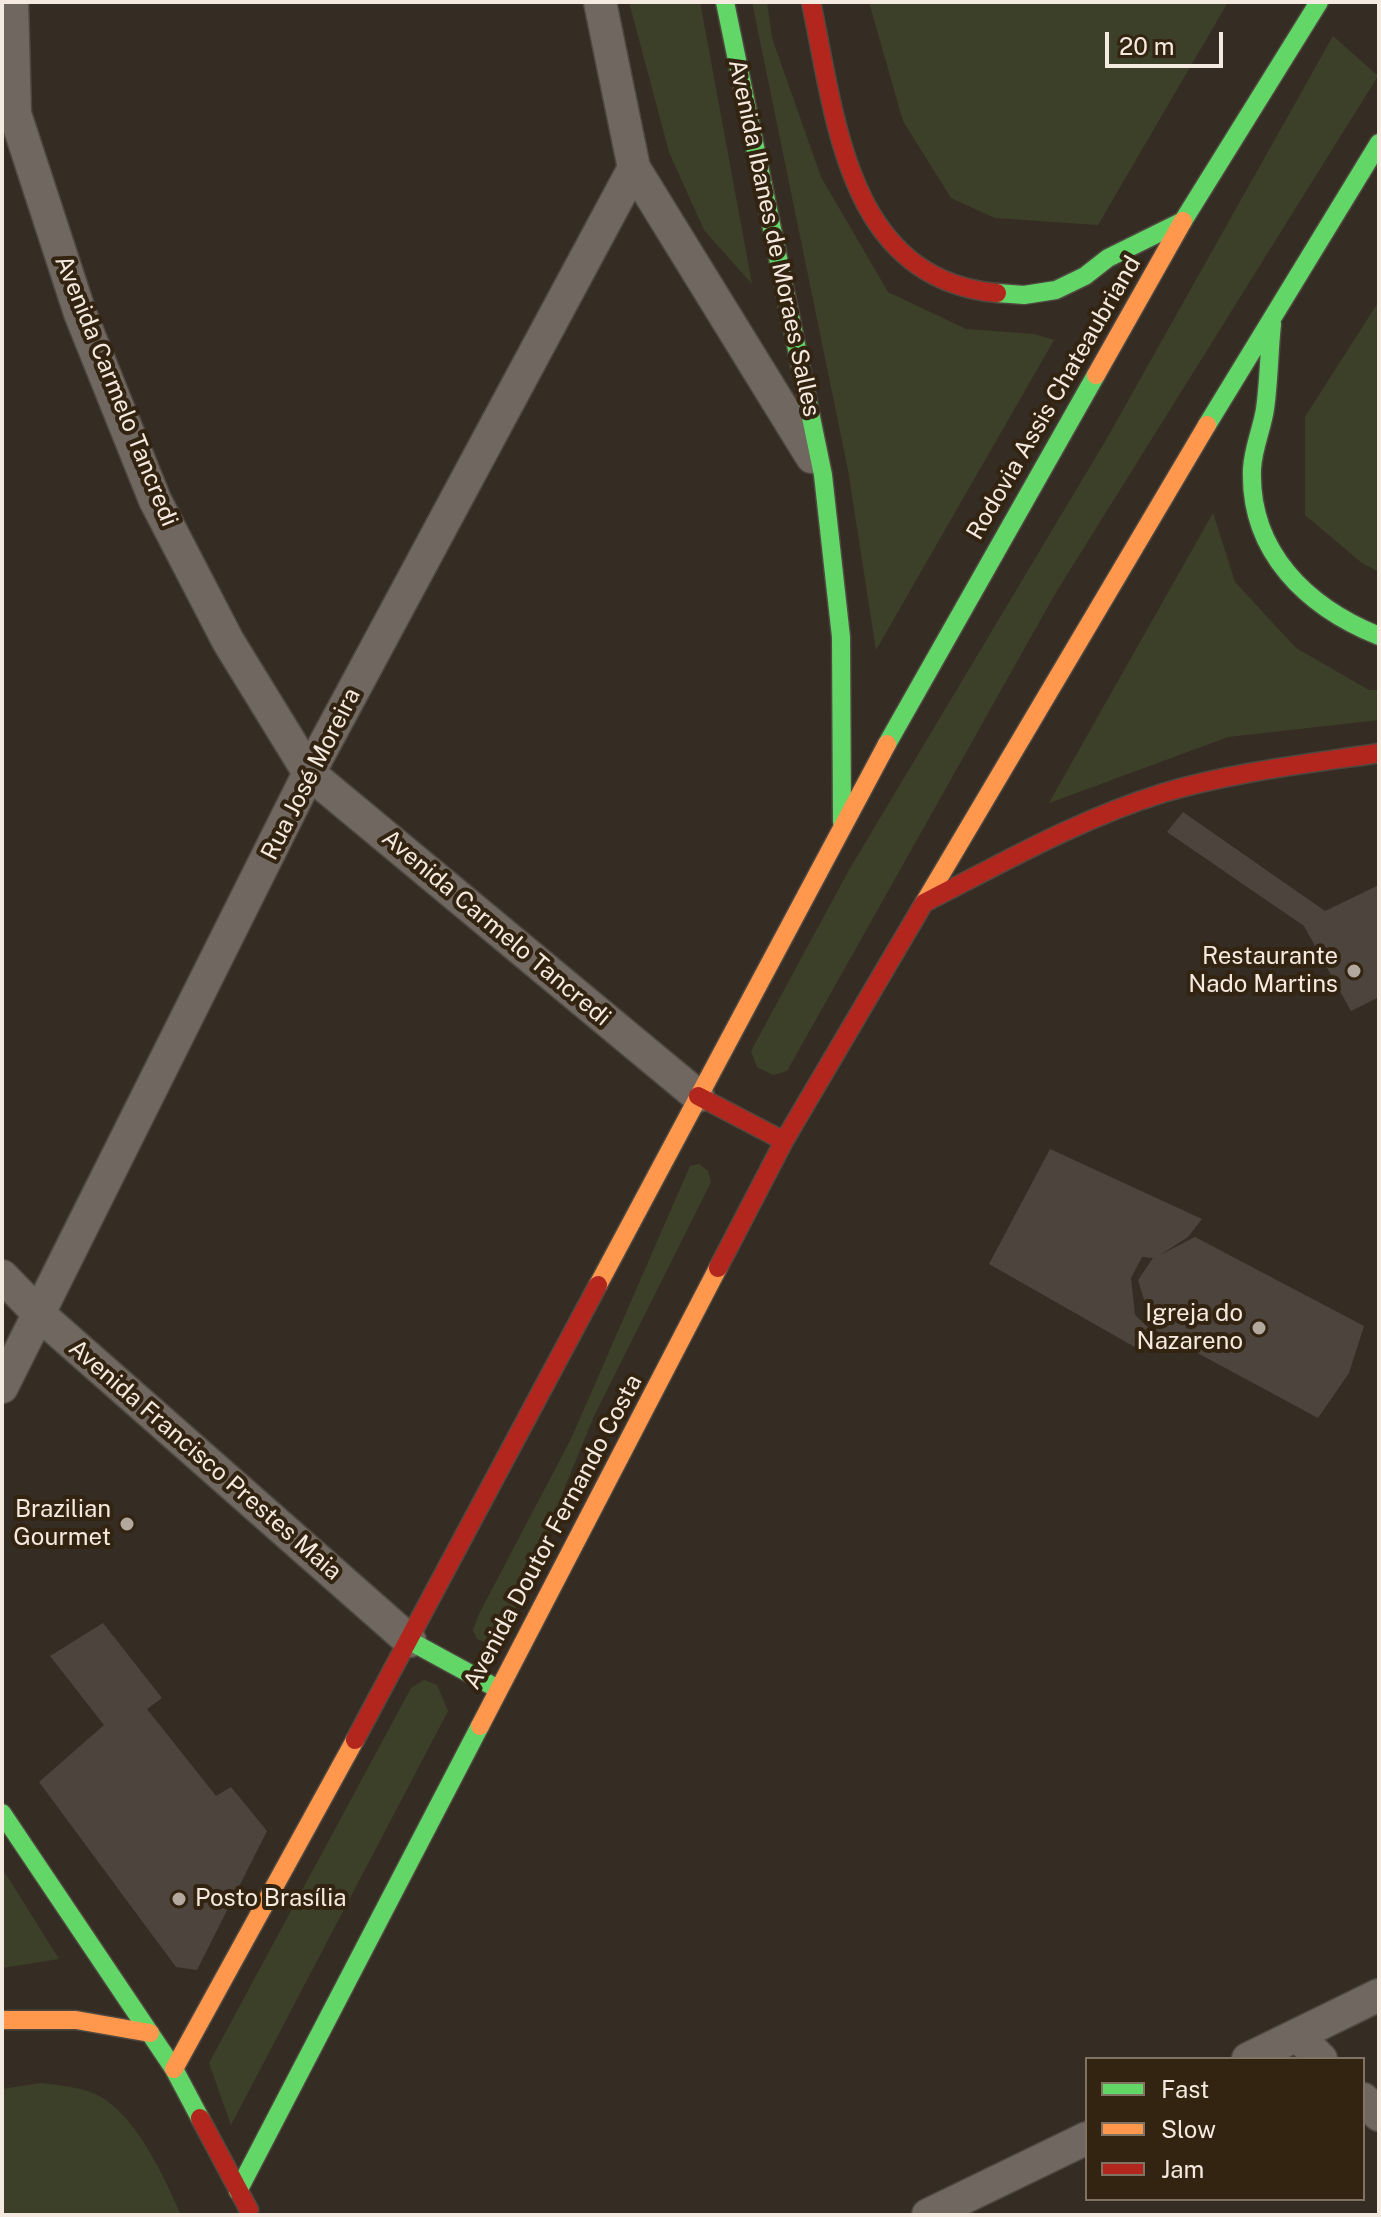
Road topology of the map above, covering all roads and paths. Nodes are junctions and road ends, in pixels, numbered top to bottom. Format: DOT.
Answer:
graph roads {
  1 [pos="12,2"];
  2 [pos="600,2"];
  3 [pos="725,2"];
  4 [pos="811,2"];
  5 [pos="1319,2"];
  6 [pos="9,126"];
  7 [pos="1379,143"];
  8 [pos="634,168"];
  9 [pos="1183,221"];
  10 [pos="1273,313"];
  11 [pos="823,475"];
  12 [pos="1379,636"];
  13 [pos="1379,753"];
  14 [pos="309,773"];
  15 [pos="842,824"];
  16 [pos="924,903"];
  17 [pos="698,1096"];
  18 [pos="784,1141"];
  19 [pos="2,1276"];
  20 [pos="40,1315"];
  21 [pos="2,1387"];
  22 [pos="410,1641"];
  23 [pos="498,1689"];
  24 [pos="2,1813"];
  25 [pos="1379,1995"];
  26 [pos="2,2020"];
  27 [pos="150,2033"];
  28 [pos="1297,2035"];
  29 [pos="1252,2057"];
  30 [pos="1319,2057"];
  31 [pos="174,2069"];
  32 [pos="1085,2139"];
  33 [pos="238,2191"];
  34 [pos="252,2215"];
  35 [pos="928,2215"];
  1 -- 6 [label="street, Avenida Carmelo Tancredi"];
  2 -- 8 [label="street, Avenida Ibanes de Moraes Salles"];
  3 -- 11 [label="main road, Avenida Ibanes de Moraes Salles"];
  4 -- 9 [label="main road"];
  5 -- 9 [label="main road, Rodovia Assis Chateaubriand"];
  6 -- 14 [label="street, Avenida Carmelo Tancredi"];
  7 -- 10 [label="main road"];
  8 -- 11 [label="street, Avenida Ibanes de Moraes Salles"];
  8 -- 14 [label="street, Rua José Moreira"];
  9 -- 15 [label="main road, Rodovia Assis Chateaubriand"];
  10 -- 12 [label="main road"];
  10 -- 16 [label="main road"];
  11 -- 15 [label="main road, Avenida Ibanes de Moraes Salles"];
  13 -- 16 [label="main road"];
  14 -- 17 [label="street, Avenida Carmelo Tancredi"];
  14 -- 20 [label="street, Rua José Moreira"];
  15 -- 17 [label="main road"];
  16 -- 18 [label="main road, Avenida Doutor Fernando Costa"];
  17 -- 18 [label="main road"];
  17 -- 22 [label="main road"];
  18 -- 23 [label="main road, Avenida Doutor Fernando Costa"];
  19 -- 20 [label="street, Avenida Francisco Prestes Maia"];
  20 -- 21 [label="street, Rua José Moreira"];
  20 -- 22 [label="street, Avenida Francisco Prestes Maia"];
  22 -- 23 [label="main road"];
  22 -- 31 [label="main road"];
  23 -- 33 [label="main road, Avenida Doutor Fernando Costa"];
  24 -- 27 [label="main road"];
  25 -- 28 [label="street"];
  26 -- 27 [label="main road"];
  27 -- 31 [label="main road"];
  28 -- 29 [label="street"];
  28 -- 30 [label="street"];
  31 -- 33 [label="main road"];
  32 -- 35 [label="street"];
  33 -- 34 [label="main road"];
}
